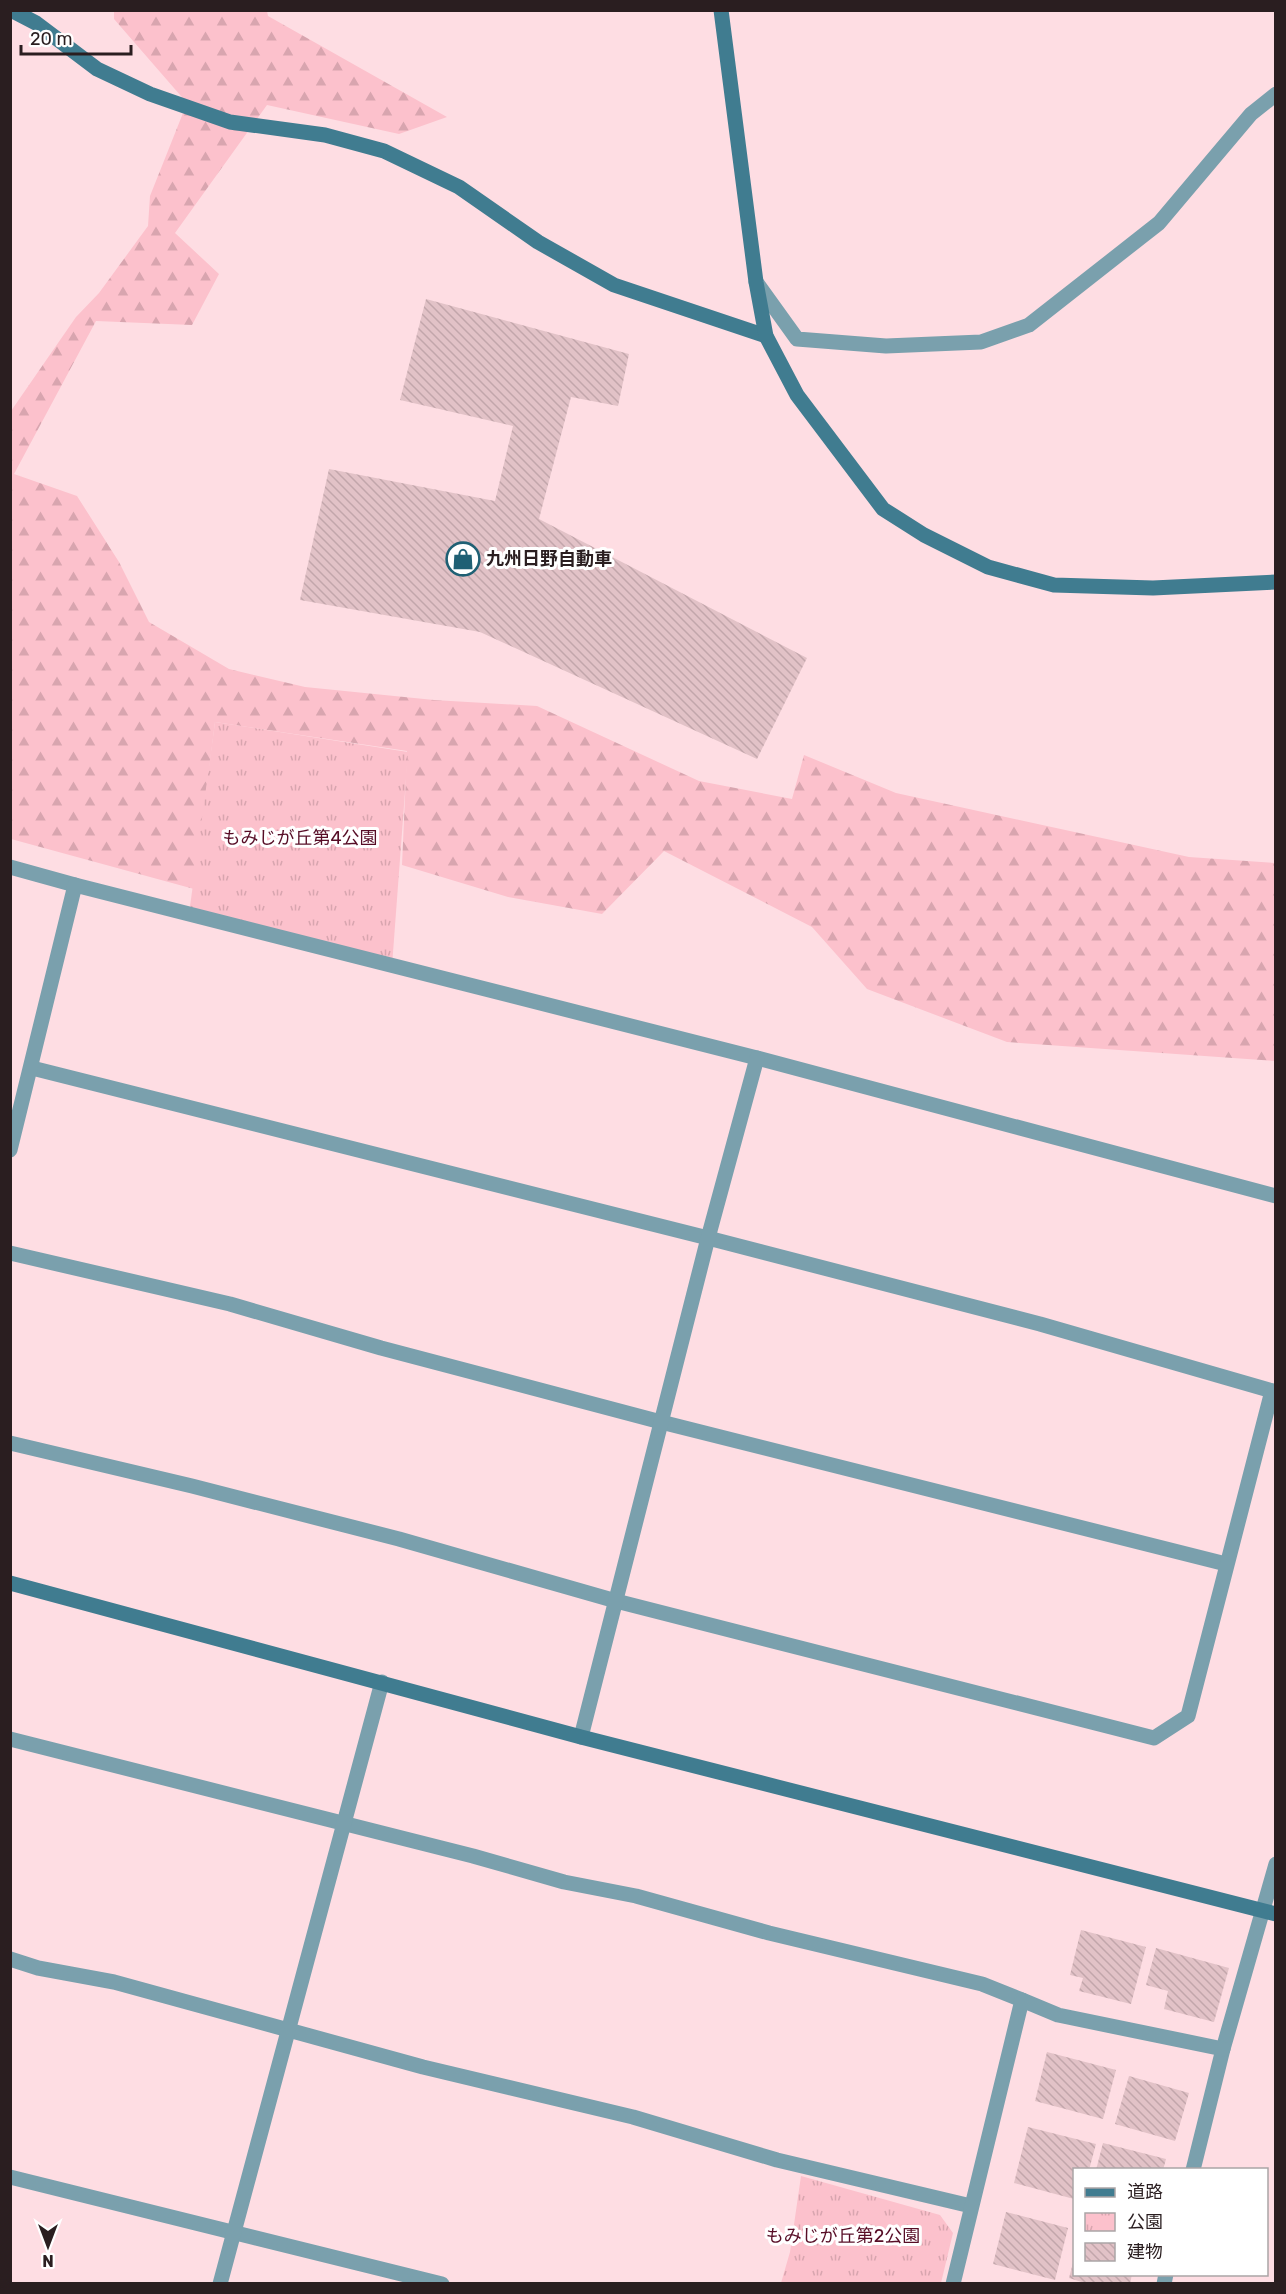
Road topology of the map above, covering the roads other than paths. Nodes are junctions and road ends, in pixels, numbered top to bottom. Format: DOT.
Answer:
graph roads {
  1 [pos="11,10"];
  2 [pos="721,10"];
  3 [pos="1275,94"];
  4 [pos="756,282"];
  5 [pos="766,336"];
  6 [pos="1275,582"];
  7 [pos="10,867"];
  8 [pos="75,885"];
  9 [pos="757,1058"];
  10 [pos="32,1068"];
  11 [pos="10,1150"];
  12 [pos="1275,1196"];
  13 [pos="708,1238"];
  14 [pos="10,1253"];
  15 [pos="1274,1392"];
  16 [pos="661,1422"];
  17 [pos="10,1443"];
  18 [pos="1226,1564"];
  19 [pos="10,1583"];
  20 [pos="616,1600"];
  21 [pos="382,1682"];
  22 [pos="581,1737"];
  23 [pos="10,1739"];
  24 [pos="343,1823"];
  25 [pos="1275,1864"];
  26 [pos="1269,1913"];
  27 [pos="10,1959"];
  28 [pos="1022,2000"];
  29 [pos="287,2030"];
  30 [pos="1223,2049"];
  31 [pos="1193,2168"];
  32 [pos="10,2177"];
  33 [pos="971,2206"];
  34 [pos="233,2231"];
  35 [pos="220,2283"];
  36 [pos="442,2283"];
  37 [pos="953,2283"];
  1 -- 5 [label="street"];
  2 -- 4 [label="street"];
  3 -- 4 [label="street"];
  4 -- 5 [label="street"];
  5 -- 6 [label="street"];
  7 -- 8 [label="street"];
  8 -- 9 [label="street"];
  8 -- 10 [label="street"];
  9 -- 12 [label="street"];
  9 -- 13 [label="street"];
  10 -- 11 [label="street"];
  10 -- 13 [label="street"];
  13 -- 15 [label="street"];
  13 -- 16 [label="street"];
  14 -- 16 [label="street"];
  15 -- 18 [label="street"];
  16 -- 18 [label="street"];
  16 -- 20 [label="street"];
  17 -- 20 [label="street"];
  18 -- 20 [label="street"];
  19 -- 21 [label="street"];
  20 -- 22 [label="street"];
  21 -- 22 [label="street"];
  21 -- 24 [label="street"];
  22 -- 26 [label="street"];
  23 -- 24 [label="street"];
  24 -- 28 [label="street"];
  24 -- 29 [label="street"];
  25 -- 26 [label="street"];
  26 -- 30 [label="street"];
  27 -- 29 [label="street"];
  28 -- 30 [label="street"];
  28 -- 33 [label="street"];
  29 -- 33 [label="street"];
  29 -- 34 [label="street"];
  30 -- 31 [label="street"];
  32 -- 34 [label="street"];
  33 -- 37 [label="street"];
  34 -- 35 [label="street"];
  34 -- 36 [label="street"];
}
